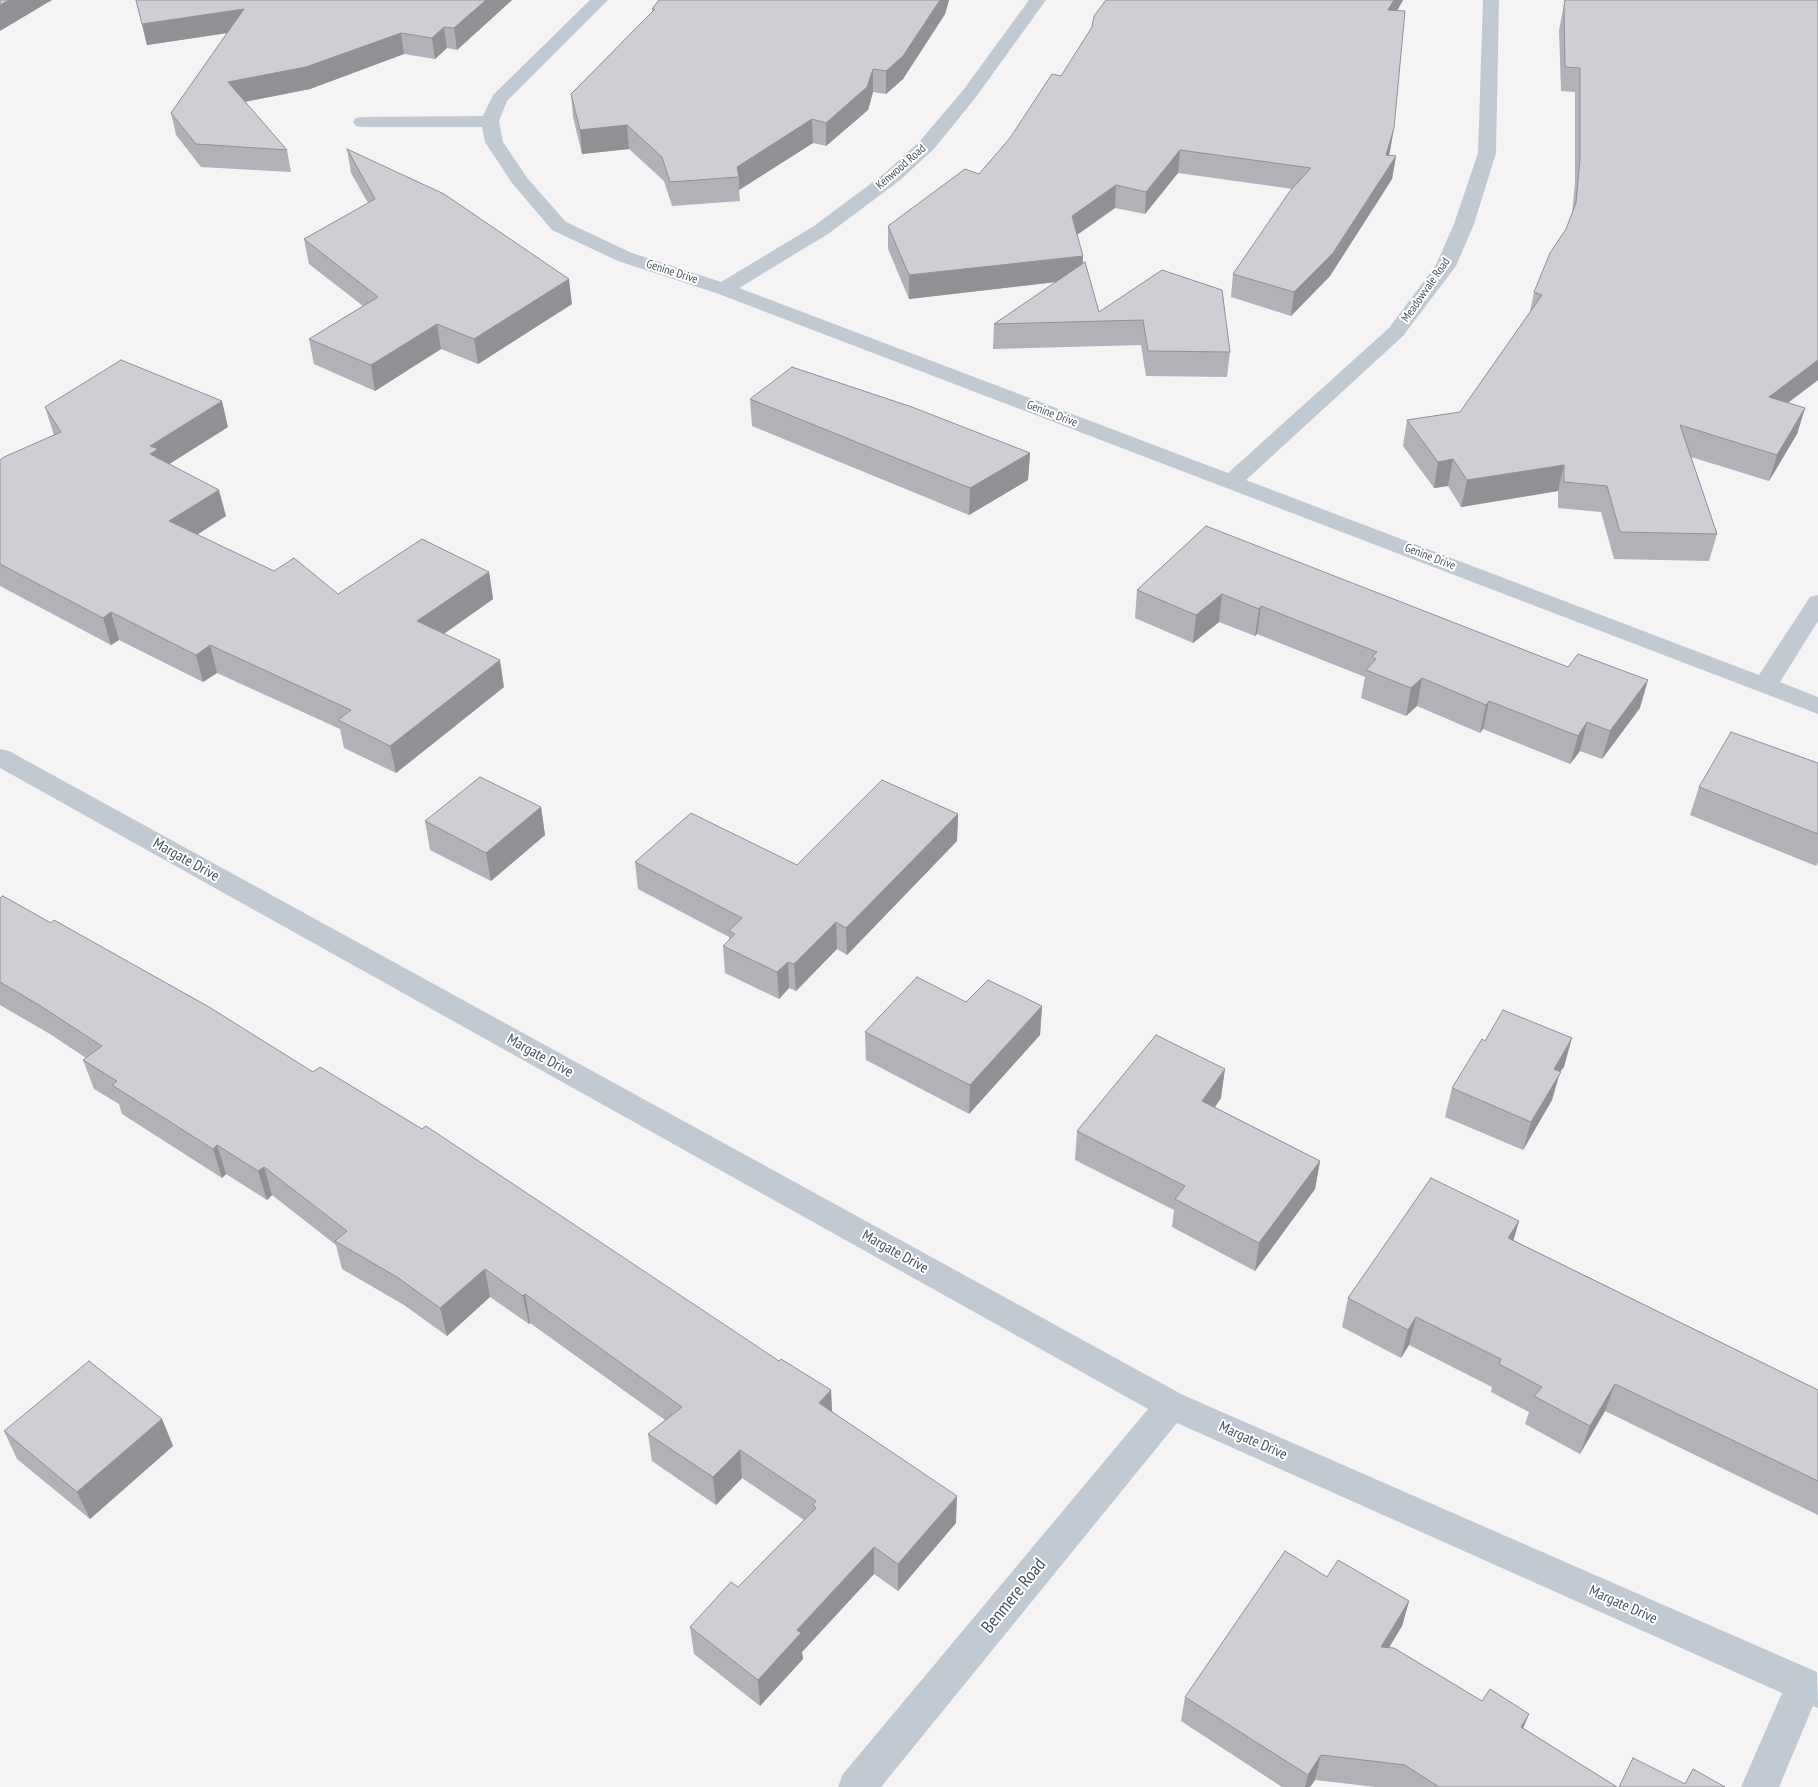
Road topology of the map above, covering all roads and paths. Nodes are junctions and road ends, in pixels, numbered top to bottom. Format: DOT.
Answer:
graph roads {
  1 [pos="600,0"];
  2 [pos="1038,0"];
  3 [pos="1491,0"];
  4 [pos="490,121"];
  5 [pos="362,122"];
  6 [pos="723,289"];
  7 [pos="1231,482"];
  8 [pos="1818,602"];
  9 [pos="1766,684"];
  10 [pos="1818,706"];
  11 [pos="0,757"];
  12 [pos="1171,1405"];
  13 [pos="1811,1688"];
  14 [pos="857,1787"];
  15 [pos="1760,1787"];
  1 -- 4 [label="street"];
  2 -- 6 [label="street, Kenwood Road"];
  3 -- 7 [label="street, Meadowvale Road"];
  4 -- 5 [label="street"];
  4 -- 6 [label="street, Genine Drive"];
  6 -- 7 [label="street, Genine Drive"];
  7 -- 9 [label="street, Genine Drive"];
  8 -- 9 [label="street"];
  9 -- 10 [label="street, Genine Drive"];
  11 -- 12 [label="street, Margate Drive"];
  12 -- 13 [label="street, Margate Drive"];
  12 -- 14 [label="street, Benmere Road"];
  13 -- 15 [label="street"];
}
